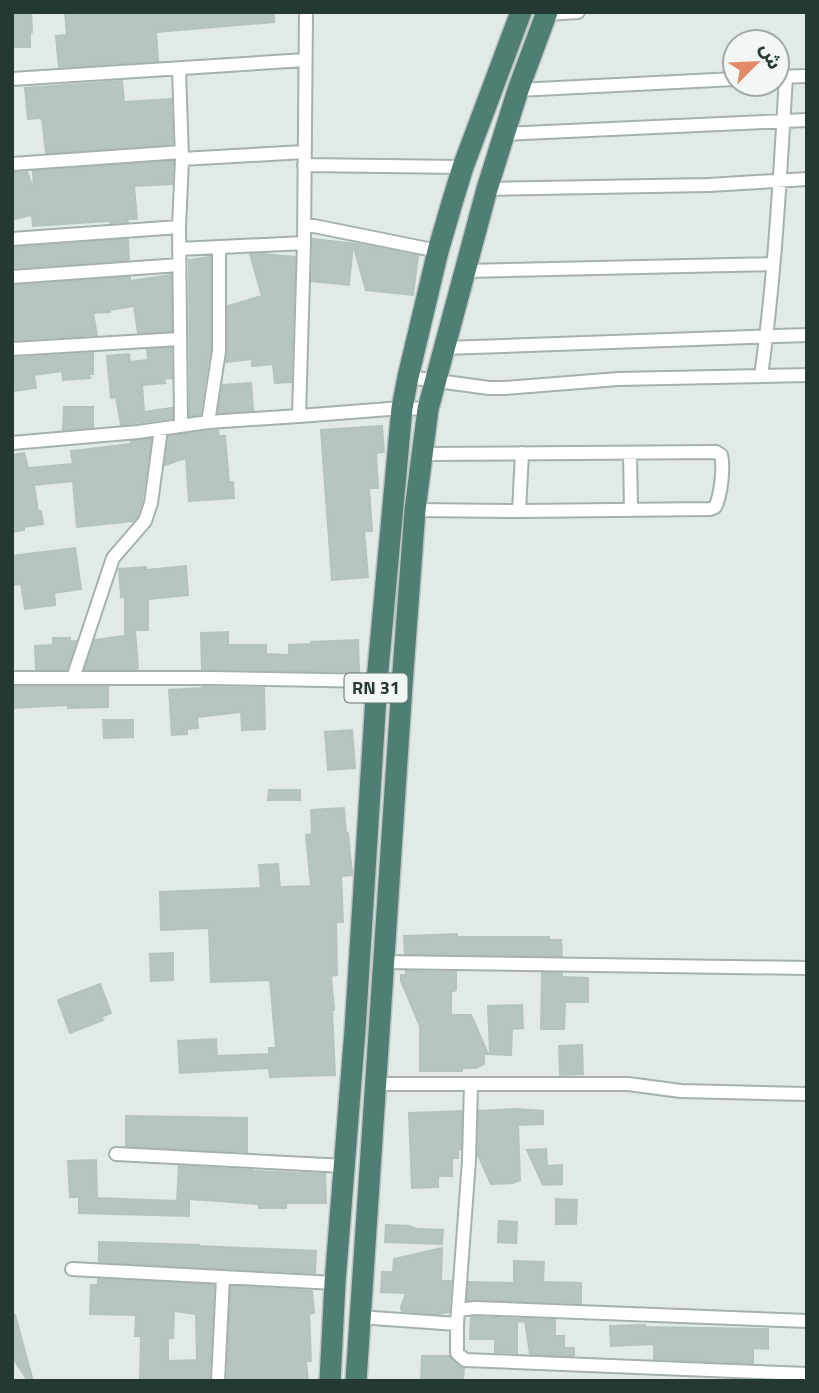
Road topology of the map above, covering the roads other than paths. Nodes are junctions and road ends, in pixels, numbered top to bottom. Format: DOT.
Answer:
graph roads {
  1 [pos="306,12"];
  2 [pos="521,12"];
  3 [pos="578,12"];
  4 [pos="546,13"];
  5 [pos="305,60"];
  6 [pos="179,69"];
  7 [pos="12,79"];
  8 [pos="721,80"];
  9 [pos="519,90"];
  10 [pos="782,98"];
  11 [pos="807,120"];
  12 [pos="783,121"];
  13 [pos="503,134"];
  14 [pos="182,155"];
  15 [pos="304,159"];
  16 [pos="12,164"];
  17 [pos="463,167"];
  18 [pos="807,179"];
  19 [pos="780,181"];
  20 [pos="486,189"];
  21 [pos="304,224"];
  22 [pos="179,227"];
  23 [pos="12,239"];
  24 [pos="304,243"];
  25 [pos="219,247"];
  26 [pos="179,249"];
  27 [pos="438,251"];
  28 [pos="772,264"];
  29 [pos="179,265"];
  30 [pos="465,271"];
  31 [pos="12,277"];
  32 [pos="807,335"];
  33 [pos="766,337"];
  34 [pos="179,339"];
  35 [pos="444,348"];
  36 [pos="12,349"];
  37 [pos="807,374"];
  38 [pos="761,376"];
  39 [pos="408,377"];
  40 [pos="437,382"];
  41 [pos="402,408"];
  42 [pos="428,409"];
  43 [pos="299,416"];
  44 [pos="208,422"];
  45 [pos="181,425"];
  46 [pos="161,429"];
  47 [pos="12,443"];
  48 [pos="522,453"];
  49 [pos="630,453"];
  50 [pos="423,454"];
  51 [pos="415,510"];
  52 [pos="631,510"];
  53 [pos="519,511"];
  54 [pos="12,678"];
  55 [pos="73,678"];
  56 [pos="377,681"];
  57 [pos="384,962"];
  58 [pos="807,968"];
  59 [pos="375,1084"];
  60 [pos="471,1084"];
  61 [pos="807,1094"];
  62 [pos="116,1154"];
  63 [pos="345,1166"];
  64 [pos="72,1269"];
  65 [pos="222,1278"];
  66 [pos="335,1283"];
  67 [pos="359,1317"];
  68 [pos="458,1317"];
  69 [pos="807,1321"];
  70 [pos="807,1374"];
  71 [pos="218,1381"];
  72 [pos="330,1381"];
  73 [pos="356,1381"];
  1 -- 5 [label="street"];
  2 -- 17 [label="highway, RN 31"];
  3 -- 4 [label="street"];
  4 -- 9 [label="highway, RN 31"];
  5 -- 6 [label="street"];
  5 -- 15 [label="street"];
  6 -- 7 [label="street"];
  6 -- 14 [label="street"];
  8 -- 9 [label="street"];
  9 -- 13 [label="highway, RN 31"];
  10 -- 12 [label="street"];
  11 -- 12 [label="street"];
  12 -- 13 [label="street"];
  12 -- 19 [label="street"];
  13 -- 20 [label="highway, RN 31"];
  14 -- 15 [label="street"];
  14 -- 16 [label="street"];
  14 -- 22 [label="street"];
  15 -- 17 [label="street"];
  15 -- 21 [label="street"];
  17 -- 27 [label="highway, RN 31"];
  18 -- 19 [label="street"];
  19 -- 20 [label="street"];
  19 -- 28 [label="street"];
  20 -- 30 [label="highway, RN 31"];
  21 -- 24 [label="street"];
  21 -- 27 [label="street"];
  22 -- 23 [label="street"];
  22 -- 26 [label="street"];
  24 -- 25 [label="street"];
  24 -- 43 [label="street"];
  25 -- 26 [label="street"];
  25 -- 44 [label="street"];
  26 -- 29 [label="street"];
  27 -- 39 [label="highway, RN 31"];
  28 -- 30 [label="street"];
  28 -- 33 [label="street"];
  29 -- 31 [label="street"];
  29 -- 34 [label="street"];
  30 -- 35 [label="highway, RN 31"];
  32 -- 33 [label="street"];
  33 -- 35 [label="street"];
  33 -- 38 [label="street"];
  34 -- 36 [label="street"];
  34 -- 45 [label="street"];
  35 -- 40 [label="highway, RN 31"];
  37 -- 38 [label="street"];
  38 -- 40 [label="street"];
  39 -- 40 [label="street"];
  39 -- 41 [label="highway, RN 31"];
  40 -- 42 [label="highway, RN 31"];
  41 -- 42 [label="street"];
  41 -- 43 [label="street"];
  41 -- 56 [label="highway, RN 31"];
  42 -- 50 [label="highway, RN 31"];
  43 -- 44 [label="street"];
  44 -- 45 [label="street"];
  45 -- 46 [label="street"];
  46 -- 47 [label="street"];
  46 -- 55 [label="street"];
  48 -- 49 [label="street"];
  48 -- 50 [label="street"];
  48 -- 53 [label="street"];
  49 -- 52 [label="street"];
  49 -- 52 [label="street"];
  50 -- 51 [label="highway, RN 31"];
  51 -- 53 [label="street"];
  51 -- 57 [label="highway, RN 31"];
  52 -- 53 [label="street"];
  54 -- 55 [label="street"];
  55 -- 56 [label="street"];
  56 -- 63 [label="highway, RN 31"];
  57 -- 58 [label="street"];
  57 -- 59 [label="highway, RN 31"];
  59 -- 60 [label="street"];
  59 -- 67 [label="highway, RN 31"];
  60 -- 61 [label="street"];
  60 -- 68 [label="street"];
  62 -- 63 [label="street"];
  63 -- 66 [label="highway, RN 31"];
  64 -- 65 [label="street"];
  65 -- 66 [label="street"];
  65 -- 71 [label="street"];
  66 -- 72 [label="highway, RN 31"];
  67 -- 68 [label="street"];
  67 -- 73 [label="highway, RN 31"];
  68 -- 69 [label="street"];
  68 -- 70 [label="street"];
}
